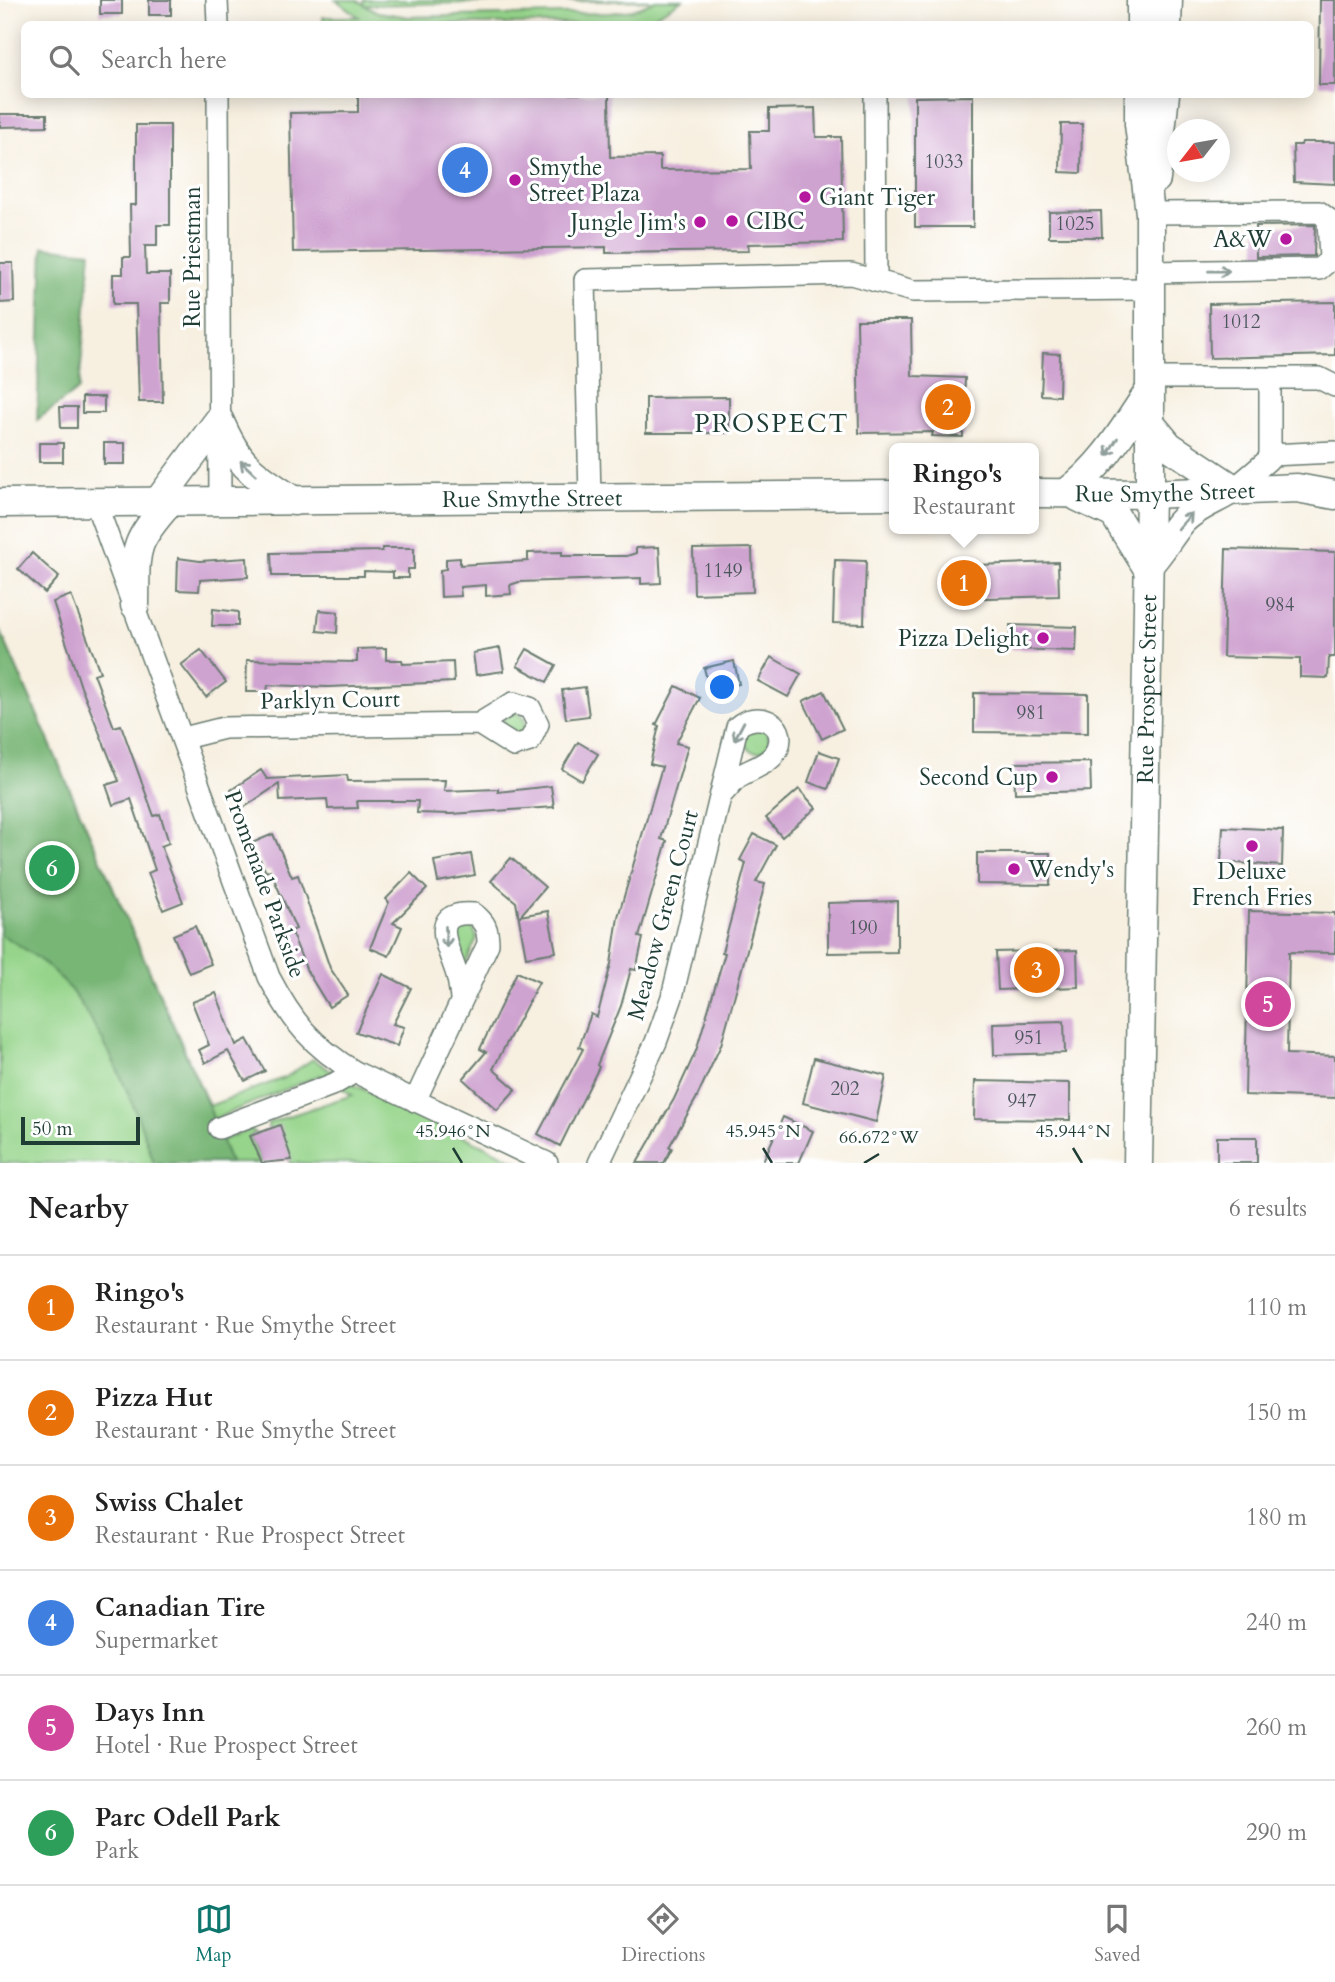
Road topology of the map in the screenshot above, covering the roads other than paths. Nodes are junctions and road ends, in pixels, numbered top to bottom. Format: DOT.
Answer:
graph roads {
  1 [pos="217,0"];
  2 [pos="1141,0"];
  3 [pos="1168,0"];
  4 [pos="218,21"];
  5 [pos="1141,21"];
  6 [pos="1167,21"];
  7 [pos="218,98"];
  8 [pos="875,98"];
  9 [pos="1139,98"];
  10 [pos="1165,98"];
  11 [pos="1327,212"];
  12 [pos="1150,213"];
  13 [pos="1327,269"];
  14 [pos="1150,280"];
  15 [pos="876,281"];
  16 [pos="1270,380"];
  17 [pos="1148,386"];
  18 [pos="1335,386"];
  19 [pos="219,420"];
  20 [pos="1149,422"];
  21 [pos="1335,452"];
  22 [pos="1270,454"];
  23 [pos="1335,477"];
  24 [pos="1297,488"];
  25 [pos="1234,489"];
  26 [pos="1039,493"];
  27 [pos="1066,493"];
  28 [pos="1150,494"];
  29 [pos="889,495"];
  30 [pos="1335,495"];
  31 [pos="590,498"];
  32 [pos="95,501"];
  33 [pos="294,501"];
  34 [pos="220,502"];
  35 [pos="0,503"];
  36 [pos="163,503"];
  37 [pos="1147,567"];
  38 [pos="135,605"];
  39 [pos="479,723"];
  40 [pos="184,738"];
  41 [pos="723,793"];
  42 [pos="461,998"];
  43 [pos="355,1072"];
  44 [pos="415,1101"];
  45 [pos="219,1128"];
  46 [pos="547,1163"];
  47 [pos="599,1163"];
  48 [pos="1138,1163"];
  1 -- 4 [label="street"];
  2 -- 5 [label="main road"];
  3 -- 6 [label="main road"];
  7 -- 19 [label="street, Rue Priestman"];
  8 -- 15 [label="street"];
  9 -- 12 [label="main road, Rue Prospect Street"];
  10 -- 12 [label="main road, Rue Prospect Street"];
  11 -- 12 [label="street"];
  11 -- 13 [label="street"];
  12 -- 14 [label="main road, Rue Prospect Street"];
  14 -- 13 [label="street, one-way"];
  14 -- 15 [label="street"];
  14 -- 17 [label="main road, Rue Prospect Street"];
  15 -- 31 [label="street"];
  16 -- 17 [label="street"];
  16 -- 18 [label="street"];
  16 -- 22 [label="street"];
  17 -- 20 [label="main road, Rue Prospect Street"];
  17 -- 27 [label="main road, one-way"];
  33 -- 19 [label="main road, one-way"];
  19 -- 34 [label="street, Rue Priestman"];
  19 -- 36 [label="main road"];
  20 -- 25 [label="main road"];
  20 -- 28 [label="main road, Rue Prospect Street"];
  21 -- 22 [label="street"];
  22 -- 25 [label="street"];
  23 -- 24 [label="main road, Rue Smythe Street"];
  24 -- 25 [label="main road, Rue Smythe Street"];
  24 -- 30 [label="main road, Rue Smythe Street"];
  25 -- 28 [label="main road, Rue Smythe Street"];
  37 -- 25 [label="main road, one-way"];
  26 -- 27 [label="main road, Rue Smythe Street"];
  27 -- 28 [label="main road, Rue Smythe Street"];
  27 -- 37 [label="main road"];
  28 -- 37 [label="main road, Rue Prospect Street"];
  29 -- 31 [label="main road, Rue Smythe Street"];
  31 -- 33 [label="main road, Rue Smythe Street"];
  32 -- 35 [label="main road, Rue Smythe Street"];
  32 -- 36 [label="main road, Rue Smythe Street"];
  32 -- 38 [label="street, Promenade Parkside"];
  33 -- 34 [label="main road, Rue Smythe Street"];
  34 -- 36 [label="main road, Rue Smythe Street"];
  36 -- 38 [label="main road"];
  37 -- 48 [label="main road, Rue Prospect Street"];
  38 -- 40 [label="street, Promenade Parkside"];
  39 -- 40 [label="street, Parklyn Court"];
  40 -- 43 [label="street, Promenade Parkside"];
  41 -- 47 [label="street, Meadow Green Court"];
  42 -- 44 [label="street"];
  43 -- 44 [label="street, Promenade Parkside"];
  43 -- 45 [label="street"];
  44 -- 46 [label="street, Promenade Parkside"];
}
